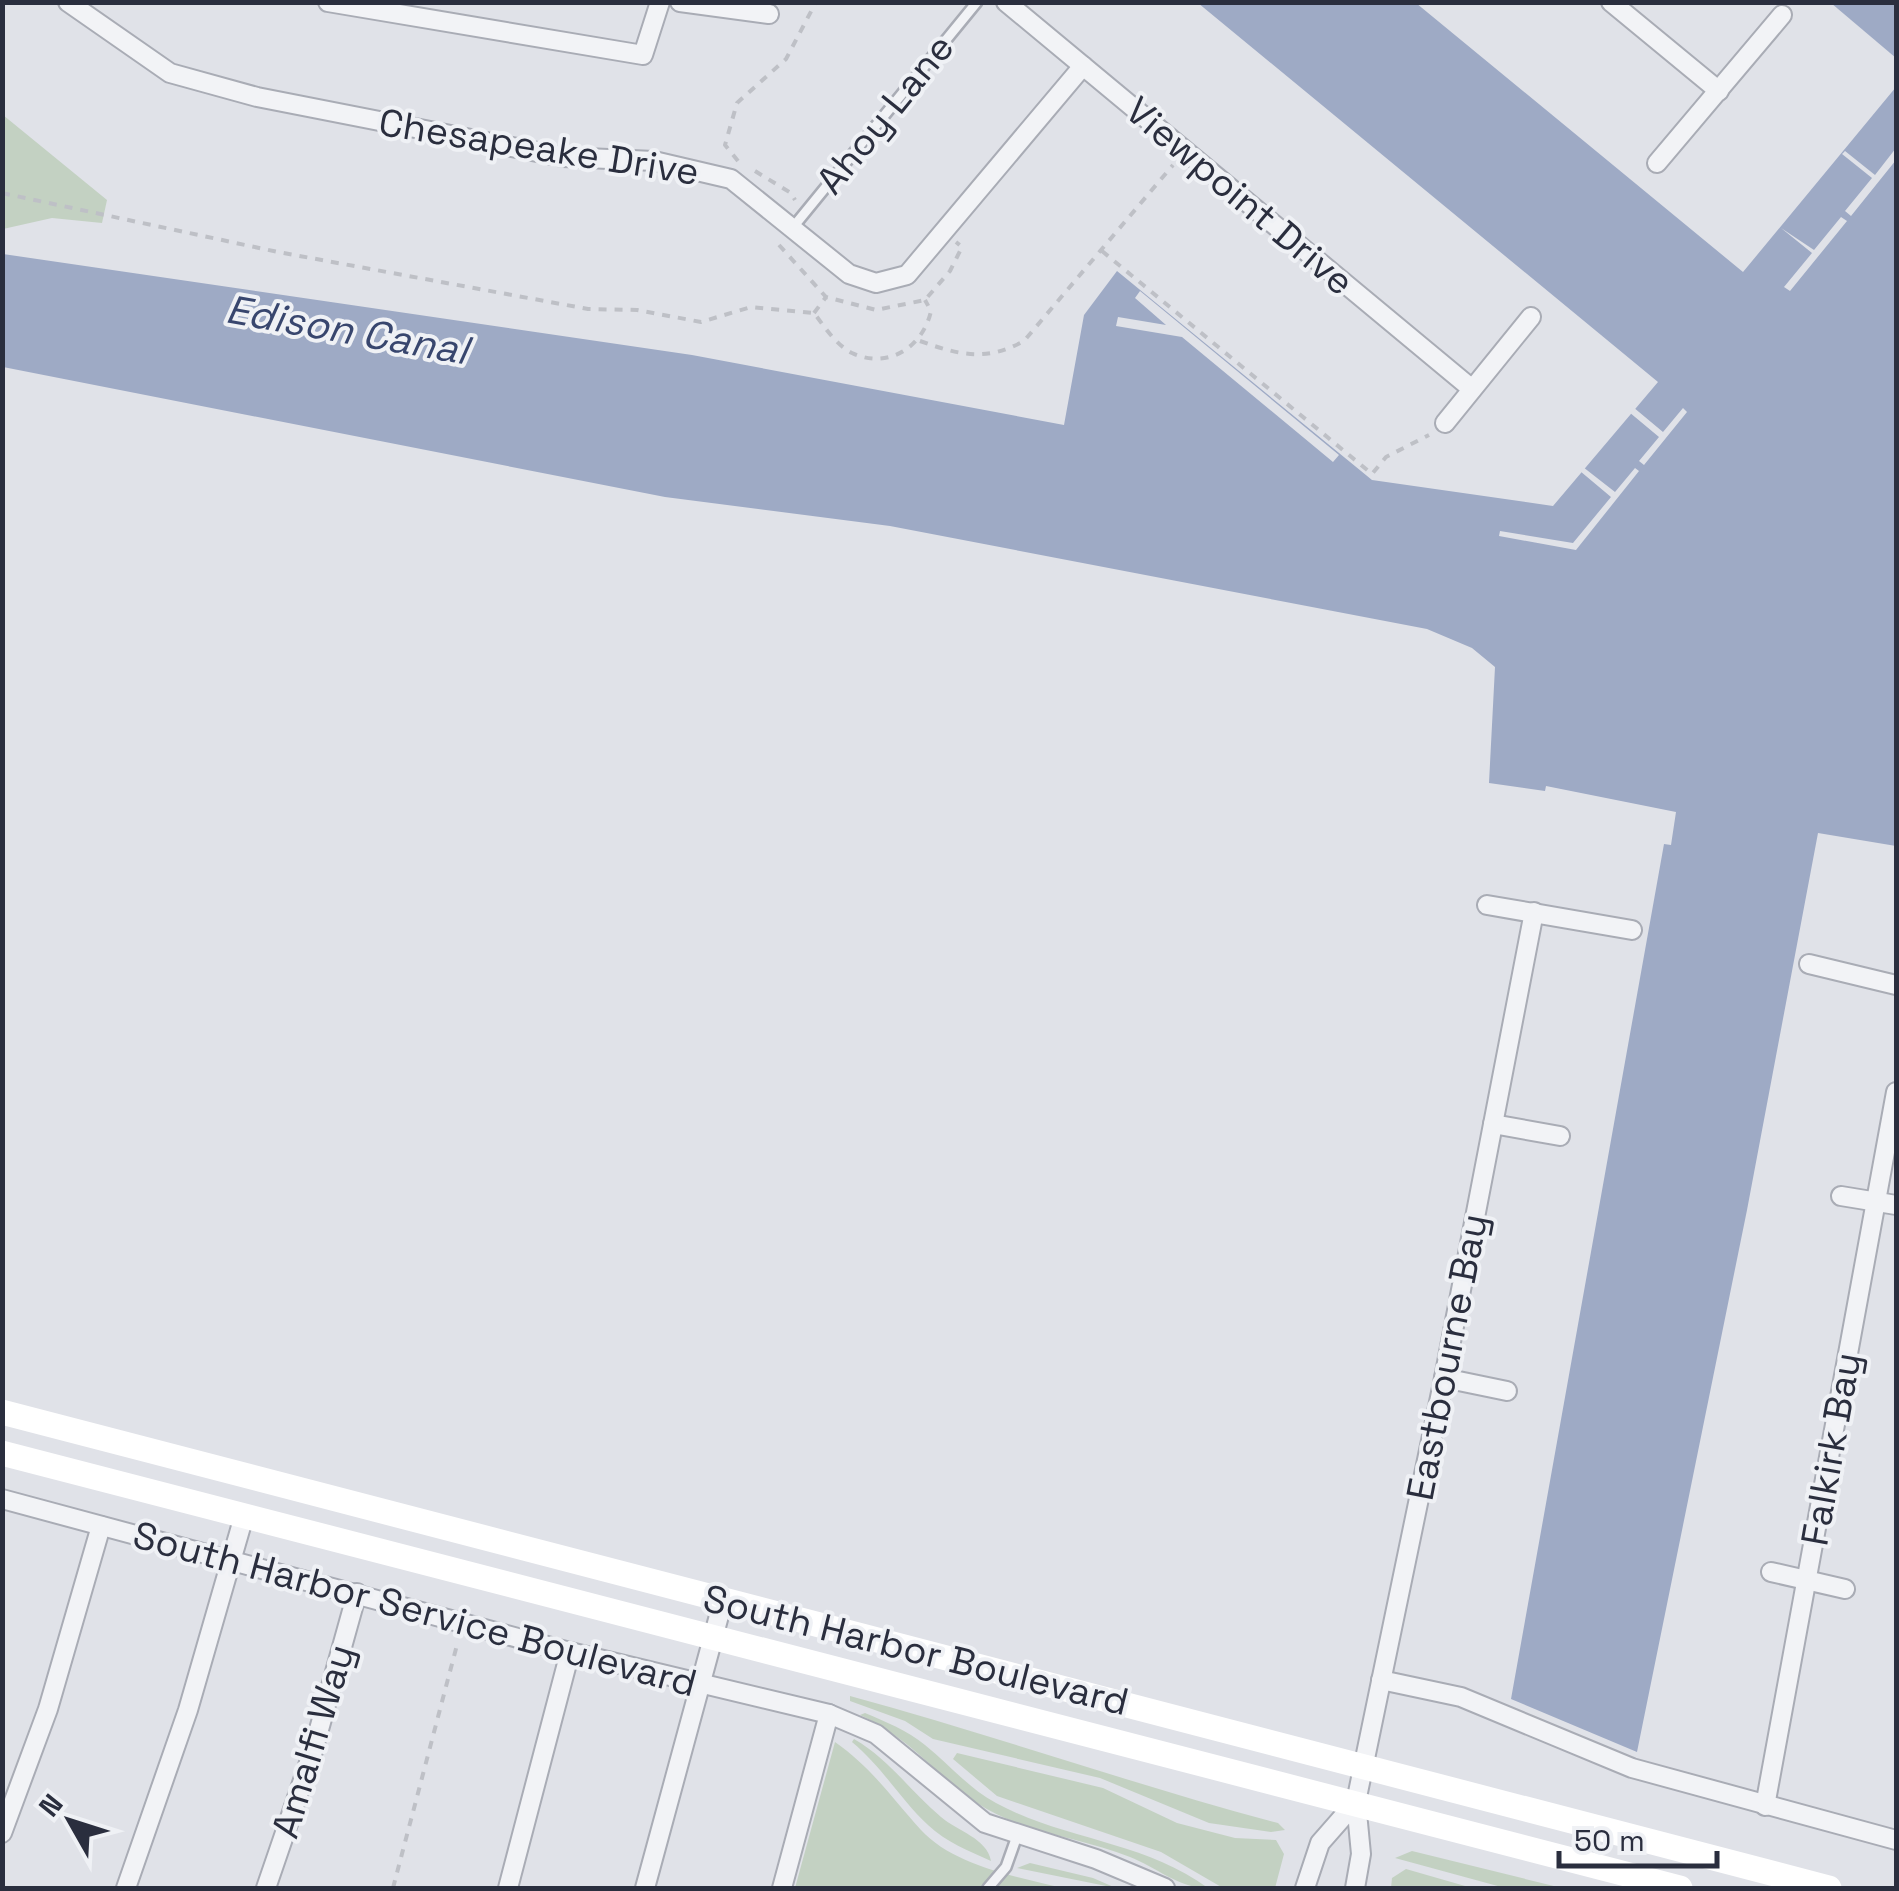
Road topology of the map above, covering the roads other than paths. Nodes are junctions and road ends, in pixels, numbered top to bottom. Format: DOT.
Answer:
graph roads {
  1 [pos="68,2"];
  2 [pos="328,2"];
  3 [pos="660,2"];
  4 [pos="680,2"];
  5 [pos="977,2"];
  6 [pos="1006,2"];
  7 [pos="1611,2"];
  8 [pos="769,14"];
  9 [pos="1782,15"];
  10 [pos="1082,66"];
  11 [pos="1719,90"];
  12 [pos="1657,163"];
  13 [pos="794,226"];
  14 [pos="1531,317"];
  15 [pos="1472,389"];
  16 [pos="1445,423"];
  17 [pos="1487,905"];
  18 [pos="1534,912"];
  19 [pos="1632,930"];
  20 [pos="1809,964"];
  21 [pos="1896,984"];
  22 [pos="1896,1092"];
  23 [pos="1493,1124"];
  24 [pos="1560,1136"];
  25 [pos="1841,1196"];
  26 [pos="1876,1202"];
  27 [pos="1896,1205"];
  28 [pos="1444,1378"];
  29 [pos="1507,1392"];
  30 [pos="2,1412"];
  31 [pos="2,1453"];
  32 [pos="2,1499"];
  33 [pos="244,1516"];
  34 [pos="100,1526"];
  35 [pos="231,1559"];
  36 [pos="1772,1572"];
  37 [pos="1808,1579"];
  38 [pos="1845,1589"];
  39 [pos="357,1594"];
  40 [pos="723,1601"];
  41 [pos="713,1637"];
  42 [pos="570,1652"];
  43 [pos="1380,1680"];
  44 [pos="700,1684"];
  45 [pos="829,1714"];
  46 [pos="1367,1766"];
  47 [pos="1356,1802"];
  48 [pos="1765,1806"];
  49 [pos="2,1833"];
  50 [pos="1017,1836"];
  51 [pos="1896,1840"];
  52 [pos="1158,1887"];
  53 [pos="126,1888"];
  54 [pos="266,1888"];
  55 [pos="508,1888"];
  56 [pos="645,1888"];
  57 [pos="782,1888"];
  58 [pos="988,1888"];
  59 [pos="1304,1888"];
  60 [pos="1355,1888"];
  61 [pos="1680,1888"];
  62 [pos="1830,1888"];
  1 -- 13 [label="street, Chesapeake Drive"];
  2 -- 3 [label="street"];
  4 -- 8 [label="street"];
  5 -- 13 [label="lane, Ahoy Lane"];
  6 -- 10 [label="street, Viewpoint Drive"];
  7 -- 11 [label="street"];
  9 -- 11 [label="street"];
  10 -- 13 [label="street, Chesapeake Drive"];
  10 -- 15 [label="street, Viewpoint Drive"];
  11 -- 12 [label="street"];
  14 -- 15 [label="street"];
  15 -- 16 [label="street"];
  17 -- 18 [label="street"];
  18 -- 19 [label="street"];
  18 -- 23 [label="street, Eastbourne Bay"];
  20 -- 21 [label="street"];
  22 -- 26 [label="street, Falkirk Bay"];
  23 -- 24 [label="street"];
  23 -- 28 [label="street, Eastbourne Bay"];
  25 -- 26 [label="street"];
  26 -- 27 [label="street"];
  26 -- 37 [label="street, Falkirk Bay"];
  28 -- 29 [label="street"];
  28 -- 43 [label="street, Eastbourne Bay"];
  30 -- 40 [label="main road, South Harbor Boulevard"];
  31 -- 33 [label="main road, South Harbor Boulevard"];
  32 -- 34 [label="street, South Harbor Service Boulevard"];
  33 -- 35 [label="street"];
  33 -- 41 [label="main road, South Harbor Boulevard"];
  34 -- 35 [label="street, South Harbor Service Boulevard"];
  34 -- 49 [label="street"];
  35 -- 39 [label="street, South Harbor Service Boulevard"];
  35 -- 53 [label="street"];
  36 -- 37 [label="street"];
  37 -- 38 [label="street"];
  37 -- 48 [label="street, Falkirk Bay"];
  39 -- 42 [label="street, South Harbor Service Boulevard"];
  39 -- 54 [label="street, Amalfi Way"];
  40 -- 41 [label="street"];
  40 -- 46 [label="main road, South Harbor Boulevard"];
  41 -- 44 [label="street"];
  41 -- 47 [label="main road, South Harbor Boulevard"];
  42 -- 44 [label="street, South Harbor Service Boulevard"];
  42 -- 55 [label="street"];
  43 -- 46 [label="street, Eastbourne Bay"];
  43 -- 48 [label="street"];
  44 -- 45 [label="street, South Harbor Service Boulevard"];
  44 -- 56 [label="street"];
  45 -- 50 [label="street, South Harbor Service Boulevard"];
  45 -- 57 [label="street"];
  46 -- 47 [label="street, Eastbourne Bay"];
  46 -- 62 [label="main road, South Harbor Boulevard"];
  47 -- 59 [label="street, Eastbourne Bay"];
  47 -- 60 [label="street, Eastbourne Bay"];
  47 -- 61 [label="main road, South Harbor Boulevard"];
  48 -- 51 [label="street"];
  50 -- 52 [label="street, South Harbor Service Boulevard"];
  50 -- 58 [label="lane"];
}
